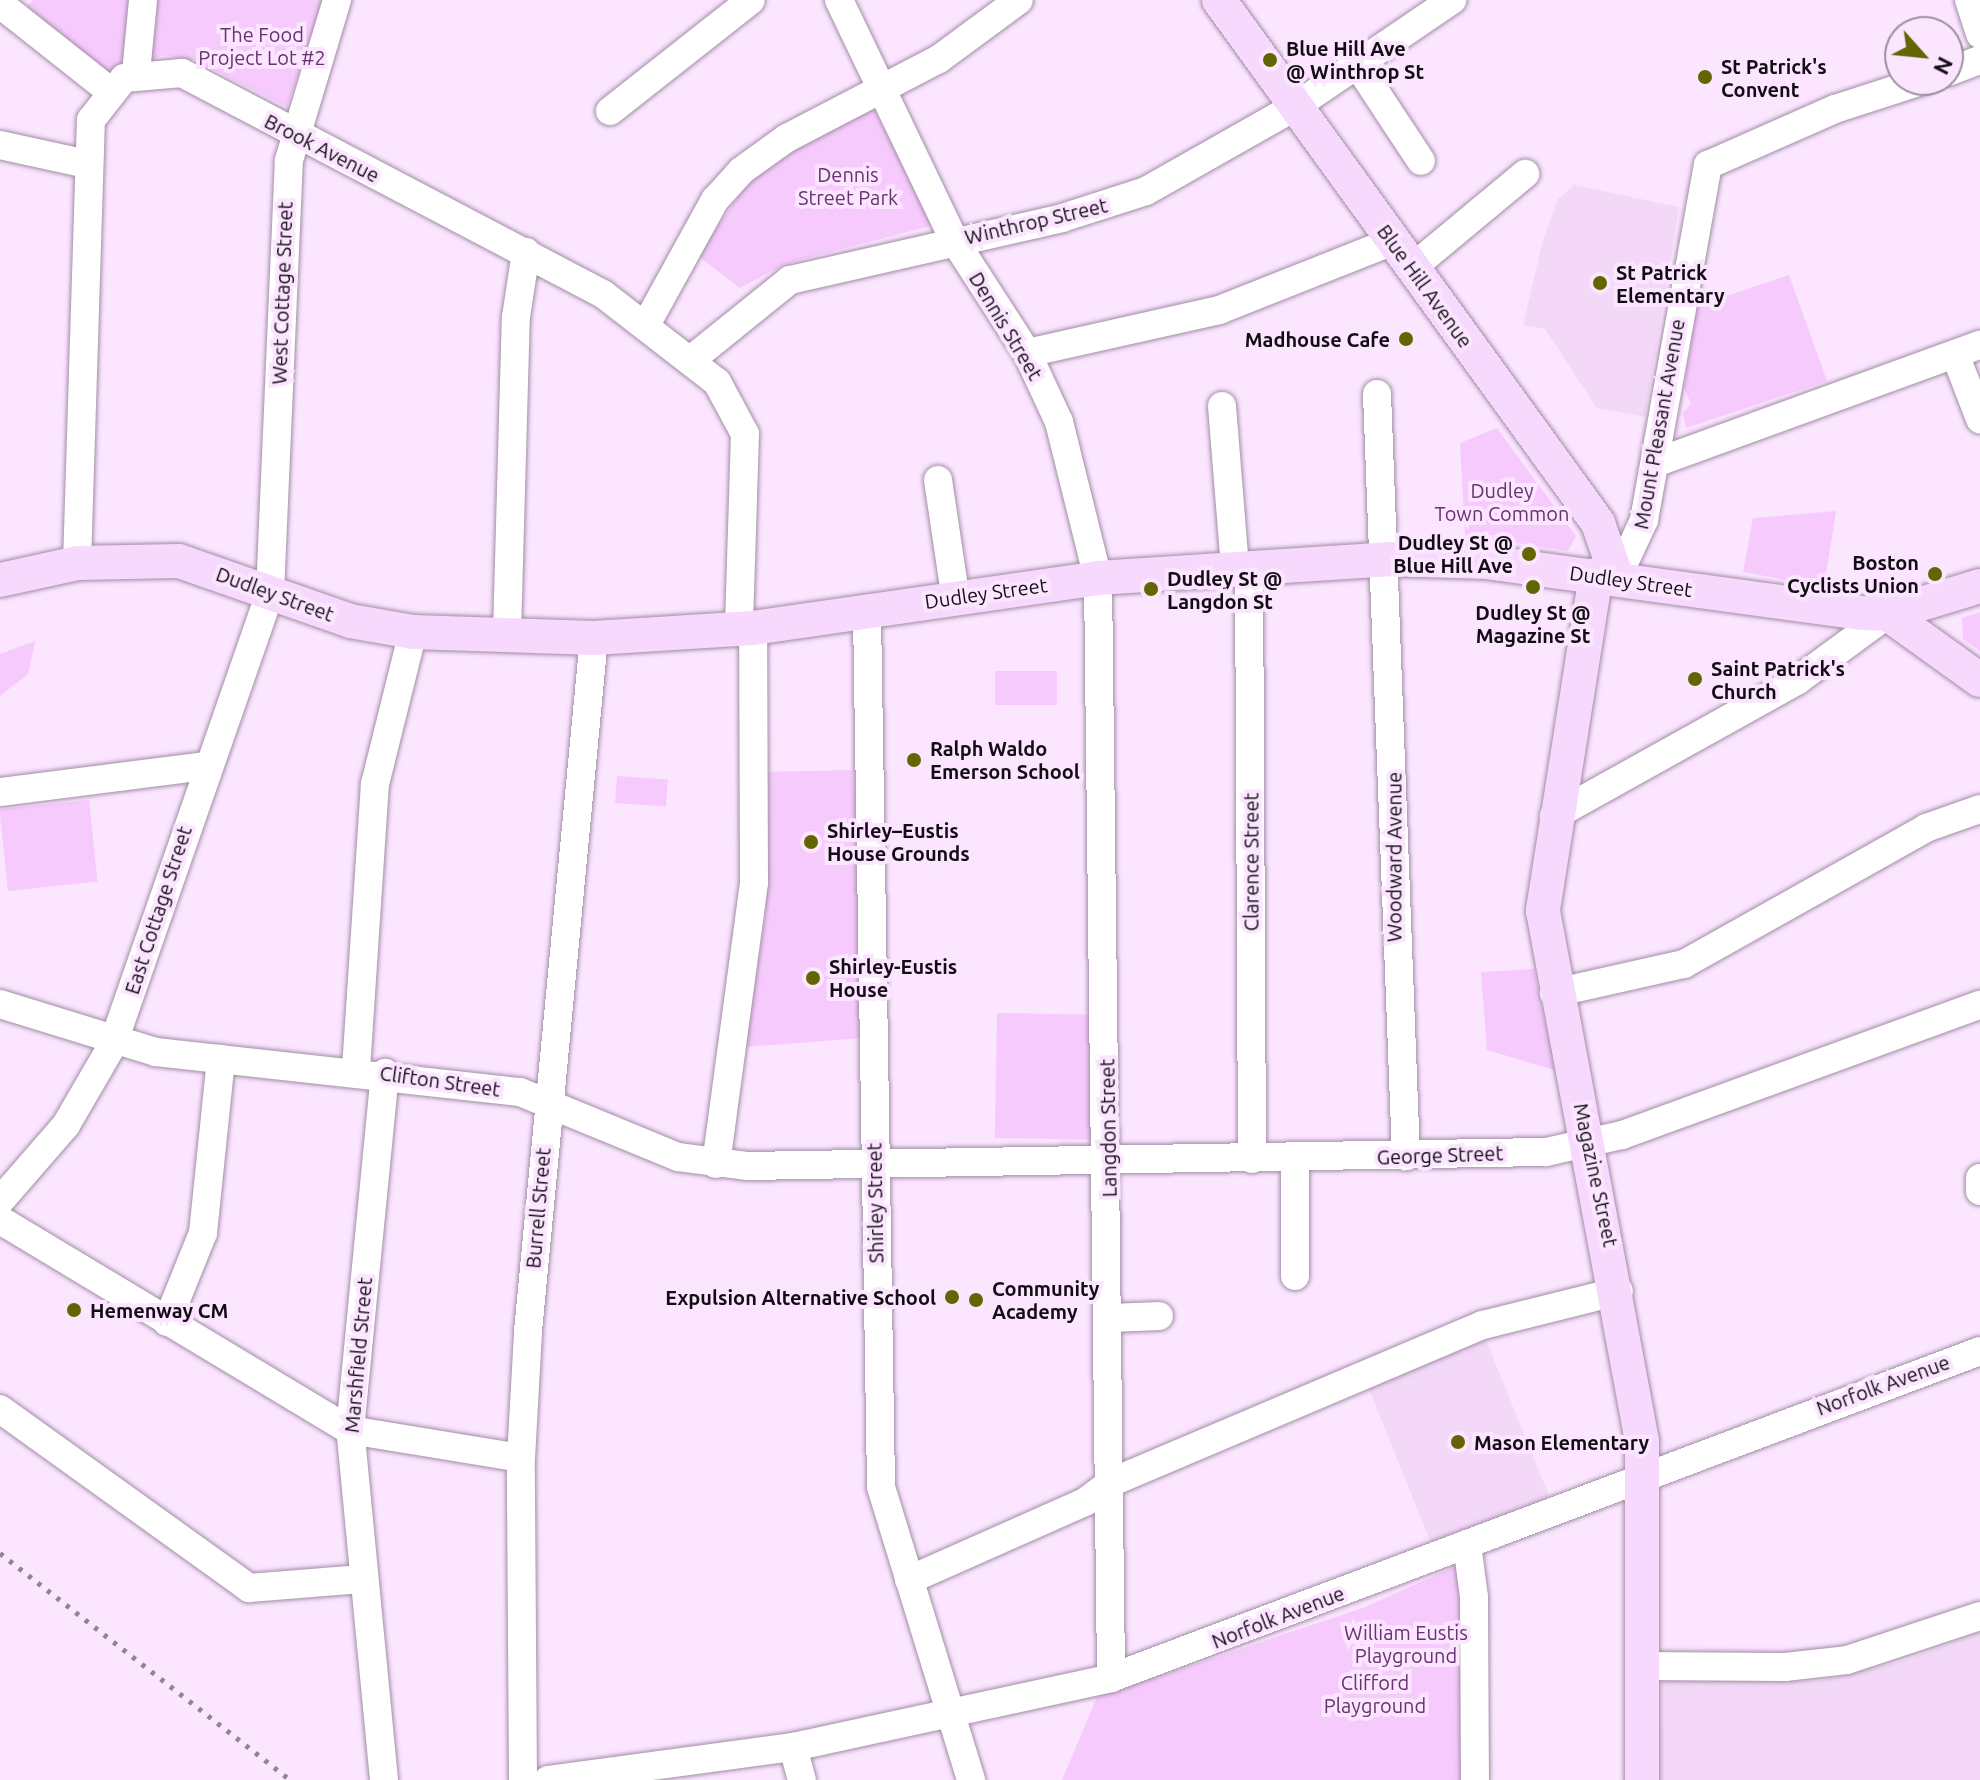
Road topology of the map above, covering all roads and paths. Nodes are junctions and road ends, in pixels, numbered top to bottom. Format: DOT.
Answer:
graph roads {
  1 [pos="143,0"];
  2 [pos="337,0"];
  3 [pos="751,0"];
  4 [pos="839,0"];
  5 [pos="1019,0"];
  6 [pos="1219,0"];
  7 [pos="1452,0"];
  8 [pos="1969,0"];
  9 [pos="0,4"];
  10 [pos="1980,34"];
  11 [pos="1357,64"];
  12 [pos="136,73"];
  13 [pos="881,87"];
  14 [pos="109,90"];
  15 [pos="1884,93"];
  16 [pos="1296,106"];
  17 [pos="610,111"];
  18 [pos="296,136"];
  19 [pos="0,145"];
  20 [pos="1421,161"];
  21 [pos="87,164"];
  22 [pos="1525,174"];
  23 [pos="954,240"];
  24 [pos="526,252"];
  25 [pos="1403,254"];
  26 [pos="647,323"];
  27 [pos="1967,349"];
  28 [pos="1027,353"];
  29 [pos="692,359"];
  30 [pos="1377,394"];
  31 [pos="1222,406"];
  32 [pos="1980,419"];
  33 [pos="1655,463"];
  34 [pos="938,480"];
  35 [pos="1388,559"];
  36 [pos="77,563"];
  37 [pos="1242,566"];
  38 [pos="1606,577"];
  39 [pos="1098,578"];
  40 [pos="0,580"];
  41 [pos="1980,586"];
  42 [pos="270,593"];
  43 [pos="955,594"];
  44 [pos="867,613"];
  45 [pos="1888,614"];
  46 [pos="746,628"];
  47 [pos="413,632"];
  48 [pos="507,633"];
  49 [pos="594,638"];
  50 [pos="1980,680"];
  51 [pos="206,766"];
  52 [pos="0,792"];
  53 [pos="1980,809"];
  54 [pos="1554,816"];
  55 [pos="1554,993"];
  56 [pos="0,1004"];
  57 [pos="1980,1005"];
  58 [pos="113,1044"];
  59 [pos="221,1059"];
  60 [pos="356,1069"];
  61 [pos="385,1073"];
  62 [pos="547,1100"];
  63 [pos="1591,1145"];
  64 [pos="1406,1156"];
  65 [pos="1295,1158"];
  66 [pos="1252,1159"];
  67 [pos="1108,1162"];
  68 [pos="716,1164"];
  69 [pos="875,1164"];
  70 [pos="0,1201"];
  71 [pos="0,1220"];
  72 [pos="1295,1276"];
  73 [pos="1619,1291"];
  74 [pos="1159,1316"];
  75 [pos="1112,1318"];
  76 [pos="167,1322"];
  77 [pos="1980,1351"];
  78 [pos="0,1409"];
  79 [pos="350,1430"];
  80 [pos="521,1458"];
  81 [pos="1643,1476"];
  82 [pos="1110,1483"];
  83 [pos="1467,1544"];
  84 [pos="362,1579"];
  85 [pos="909,1580"];
  86 [pos="1980,1616"];
  87 [pos="1641,1666"];
  88 [pos="1111,1678"];
  89 [pos="956,1717"];
  90 [pos="793,1747"];
  91 [pos="595,1778"];
  92 [pos="384,1780"];
  93 [pos="523,1780"];
  94 [pos="548,1780"];
  95 [pos="802,1780"];
  96 [pos="971,1780"];
  97 [pos="1475,1780"];
  98 [pos="1642,1780"];
  1 -- 12 [label="street"];
  2 -- 18 [label="street, West Cottage Street"];
  3 -- 17 [label="street"];
  4 -- 13 [label="street, Dennis Street"];
  5 -- 13 [label="street"];
  6 -- 16 [label="main road, Blue Hill Avenue"];
  7 -- 11 [label="street, Winthrop Street"];
  8 -- 10 [label="street"];
  9 -- 14 [label="street"];
  11 -- 16 [label="street, Winthrop Street"];
  11 -- 20 [label="street"];
  12 -- 14 [label="street"];
  12 -- 18 [label="street, Brook Avenue"];
  13 -- 23 [label="street, Dennis Street"];
  13 -- 26 [label="street"];
  14 -- 21 [label="street"];
  15 -- 33 [label="street, Mount Pleasant Avenue"];
  16 -- 23 [label="street, Winthrop Street"];
  16 -- 25 [label="main road, Blue Hill Avenue"];
  18 -- 24 [label="street, Brook Avenue"];
  18 -- 42 [label="street, West Cottage Street"];
  19 -- 21 [label="street"];
  21 -- 36 [label="street"];
  22 -- 25 [label="street"];
  23 -- 28 [label="street, Dennis Street"];
  23 -- 29 [label="street, Winthrop Street"];
  24 -- 26 [label="street, Brook Avenue"];
  24 -- 48 [label="street"];
  25 -- 28 [label="street"];
  25 -- 38 [label="main road, Blue Hill Avenue"];
  26 -- 29 [label="street, Brook Avenue"];
  27 -- 32 [label="street"];
  27 -- 33 [label="street"];
  28 -- 39 [label="street, Dennis Street"];
  29 -- 46 [label="street, Brook Avenue"];
  30 -- 35 [label="street, Woodward Avenue"];
  31 -- 37 [label="street, Clarence Street"];
  33 -- 38 [label="street, Mount Pleasant Avenue"];
  34 -- 43 [label="street"];
  35 -- 37 [label="main road, Dudley Street"];
  35 -- 38 [label="main road, Dudley Street"];
  35 -- 64 [label="street, Woodward Avenue"];
  36 -- 40 [label="main road, Dudley Street"];
  36 -- 42 [label="main road, Dudley Street"];
  37 -- 39 [label="main road, Dudley Street"];
  37 -- 66 [label="street, Clarence Street"];
  38 -- 45 [label="main road, Dudley Street"];
  38 -- 54 [label="main road, Magazine Street"];
  39 -- 43 [label="main road, Dudley Street"];
  39 -- 67 [label="street, Langdon Street"];
  41 -- 45 [label="main road, Dudley Street"];
  42 -- 47 [label="main road, Dudley Street"];
  42 -- 51 [label="street, East Cottage Street"];
  43 -- 44 [label="main road, Dudley Street"];
  44 -- 46 [label="main road, Dudley Street"];
  44 -- 69 [label="street, Shirley Street"];
  45 -- 50 [label="main road"];
  45 -- 54 [label="street"];
  46 -- 49 [label="main road, Dudley Street"];
  46 -- 68 [label="street, Brook Avenue"];
  47 -- 48 [label="main road, Dudley Street"];
  47 -- 60 [label="street"];
  48 -- 49 [label="main road, Dudley Street"];
  49 -- 62 [label="street, Burrell Street"];
  51 -- 52 [label="street"];
  51 -- 58 [label="street, East Cottage Street"];
  53 -- 55 [label="street"];
  54 -- 55 [label="main road, Magazine Street"];
  55 -- 63 [label="main road, Magazine Street"];
  56 -- 58 [label="street, Clifton Street"];
  57 -- 63 [label="street, George Street"];
  58 -- 59 [label="street, Clifton Street"];
  58 -- 70 [label="street, East Cottage Street"];
  59 -- 60 [label="street, Clifton Street"];
  59 -- 76 [label="street"];
  60 -- 61 [label="street, Clifton Street"];
  61 -- 62 [label="street, Clifton Street"];
  61 -- 79 [label="street, Marshfield Street"];
  62 -- 68 [label="street, Clifton Street"];
  62 -- 80 [label="street, Burrell Street"];
  63 -- 64 [label="street, George Street"];
  63 -- 73 [label="main road, Magazine Street"];
  64 -- 65 [label="street, George Street"];
  65 -- 66 [label="street, George Street"];
  65 -- 72 [label="street"];
  66 -- 67 [label="street, George Street"];
  67 -- 69 [label="street, George Street"];
  67 -- 75 [label="street, Langdon Street"];
  68 -- 69 [label="street, Clifton Street"];
  69 -- 85 [label="street, Shirley Street"];
  71 -- 76 [label="street"];
  73 -- 81 [label="main road, Magazine Street"];
  73 -- 82 [label="street"];
  74 -- 75 [label="street"];
  75 -- 82 [label="street, Langdon Street"];
  76 -- 79 [label="street"];
  77 -- 81 [label="street, Norfolk Avenue"];
  78 -- 84 [label="street"];
  79 -- 80 [label="street"];
  79 -- 84 [label="street, Marshfield Street"];
  80 -- 93 [label="street, Burrell Street"];
  81 -- 83 [label="street, Norfolk Avenue"];
  81 -- 87 [label="main road, Magazine Street"];
  82 -- 85 [label="street"];
  82 -- 88 [label="street, Langdon Street"];
  83 -- 88 [label="street, Norfolk Avenue"];
  83 -- 97 [label="street"];
  84 -- 92 [label="street, Marshfield Street"];
  85 -- 89 [label="street, Shirley Street"];
  86 -- 87 [label="street"];
  87 -- 98 [label="main road, Magazine Street"];
  88 -- 89 [label="street, Norfolk Avenue"];
  89 -- 90 [label="street, Norfolk Avenue"];
  89 -- 96 [label="street, Shirley Street"];
  90 -- 91 [label="street, Norfolk Avenue"];
  90 -- 95 [label="street"];
  91 -- 94 [label="street, Norfolk Avenue"];
}
